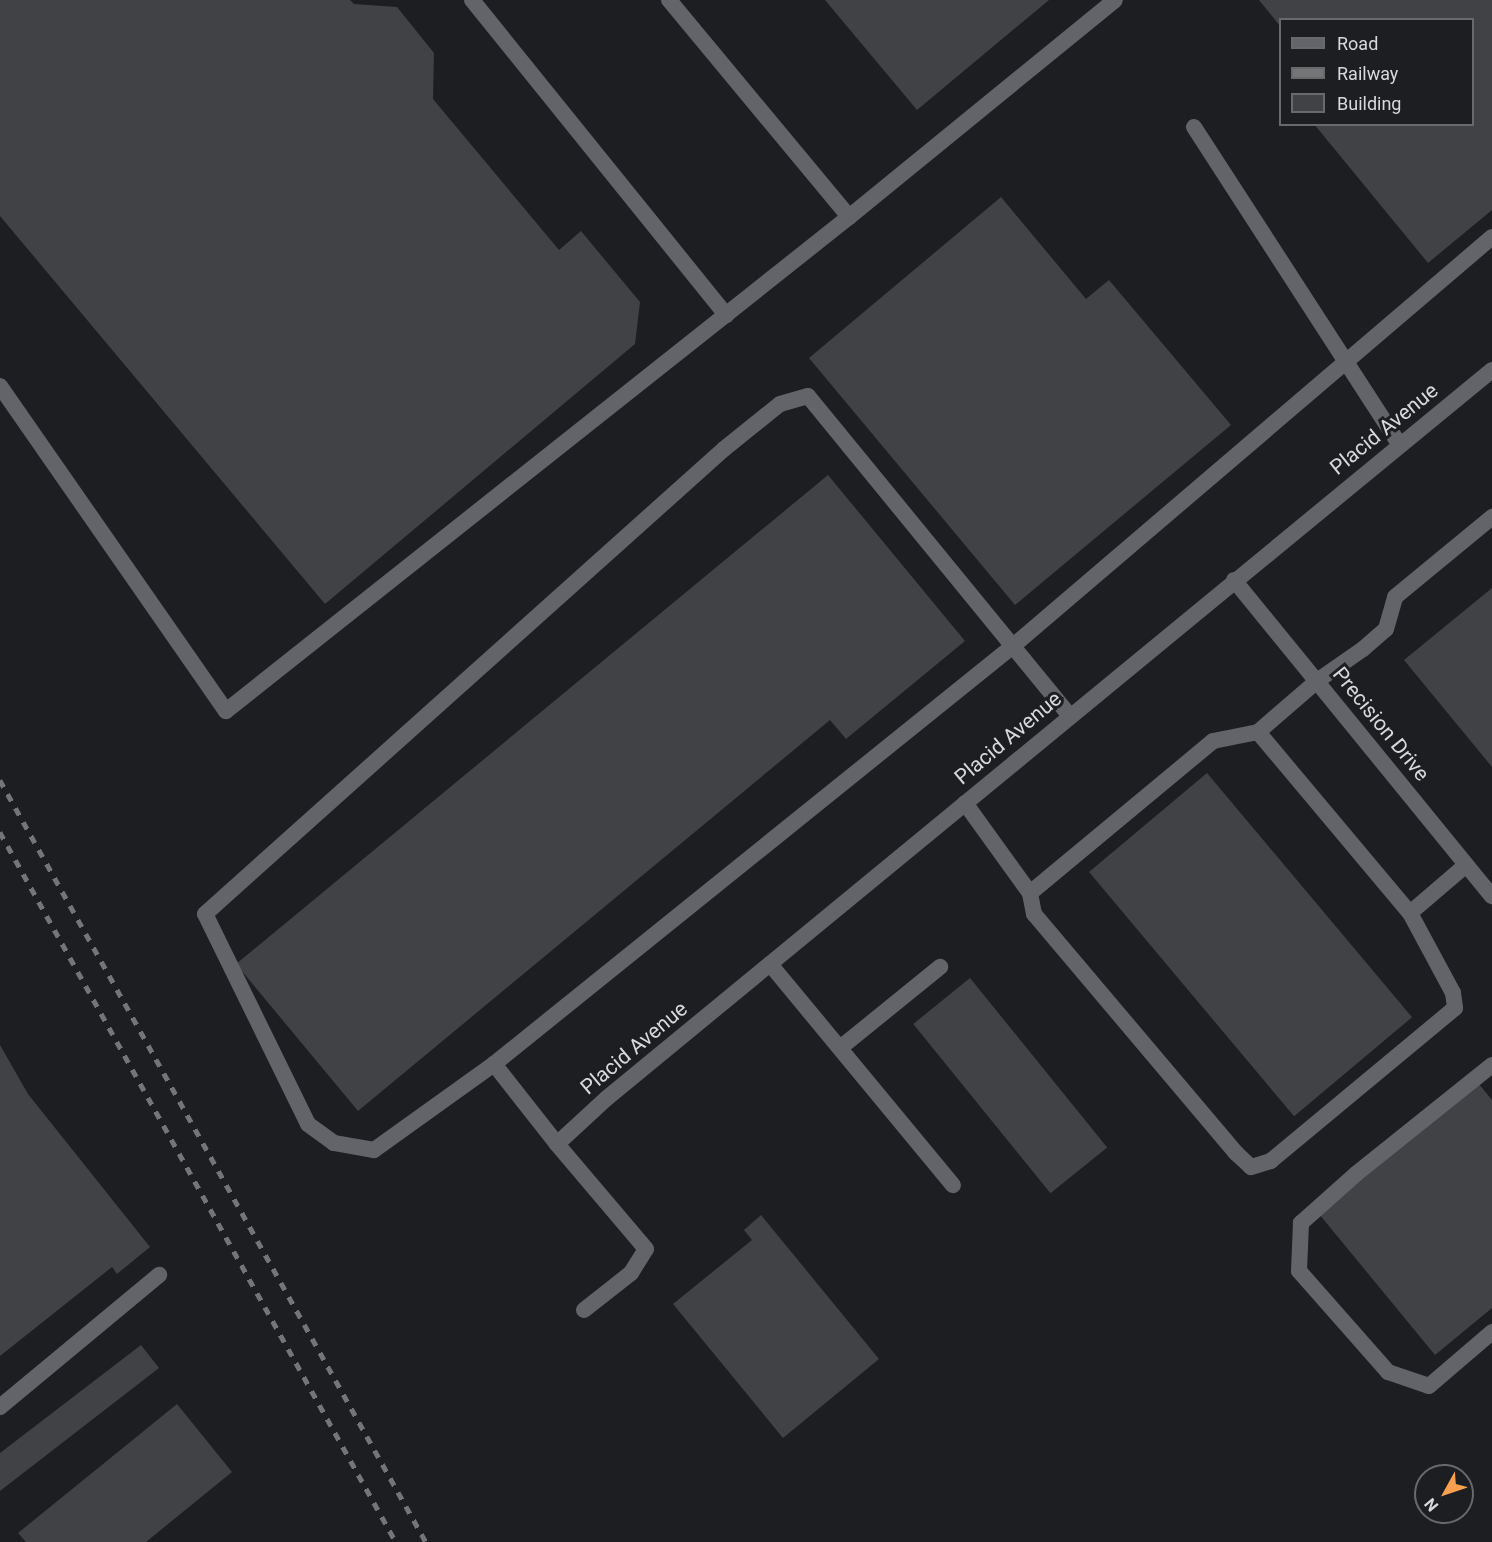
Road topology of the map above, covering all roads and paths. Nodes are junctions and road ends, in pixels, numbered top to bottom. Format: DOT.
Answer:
graph roads {
  1 [pos="472,0"];
  2 [pos="669,0"];
  3 [pos="1115,0"];
  4 [pos="1194,127"];
  5 [pos="849,217"];
  6 [pos="1492,237"];
  7 [pos="726,315"];
  8 [pos="1347,362"];
  9 [pos="1492,370"];
  10 [pos="0,386"];
  11 [pos="1400,445"];
  12 [pos="1492,517"];
  13 [pos="1234,580"];
  14 [pos="1013,646"];
  15 [pos="1317,681"];
  16 [pos="1070,716"];
  17 [pos="1258,732"];
  18 [pos="965,803"];
  19 [pos="1466,865"];
  20 [pos="1030,893"];
  21 [pos="1492,896"];
  22 [pos="1410,913"];
  23 [pos="770,964"];
  24 [pos="940,967"];
  25 [pos="840,1048"];
  26 [pos="494,1064"];
  27 [pos="1489,1067"];
  28 [pos="557,1144"];
  29 [pos="953,1185"];
  30 [pos="159,1275"];
  31 [pos="584,1310"];
  32 [pos="1492,1332"];
  33 [pos="0,1407"];
  1 -- 7 [label="street"];
  2 -- 5 [label="street"];
  3 -- 5 [label="street"];
  4 -- 8 [label="street"];
  5 -- 7 [label="street"];
  6 -- 8 [label="street"];
  7 -- 10 [label="street"];
  8 -- 11 [label="street"];
  8 -- 14 [label="street"];
  9 -- 11 [label="street, Placid Avenue"];
  11 -- 13 [label="street, Placid Avenue"];
  12 -- 15 [label="street"];
  13 -- 15 [label="street, Precision Drive"];
  13 -- 16 [label="street, Placid Avenue"];
  14 -- 16 [label="street"];
  14 -- 26 [label="street"];
  14 -- 26 [label="street"];
  15 -- 17 [label="street"];
  15 -- 19 [label="street, Precision Drive"];
  16 -- 18 [label="street, Placid Avenue"];
  17 -- 20 [label="street"];
  17 -- 22 [label="street"];
  18 -- 20 [label="street"];
  18 -- 23 [label="street, Placid Avenue"];
  19 -- 21 [label="street, Precision Drive"];
  19 -- 22 [label="street"];
  20 -- 22 [label="street"];
  23 -- 25 [label="street"];
  23 -- 28 [label="street, Placid Avenue"];
  24 -- 25 [label="street"];
  25 -- 29 [label="street"];
  26 -- 28 [label="street"];
  27 -- 32 [label="street"];
  28 -- 31 [label="street"];
  30 -- 33 [label="street"];
}
